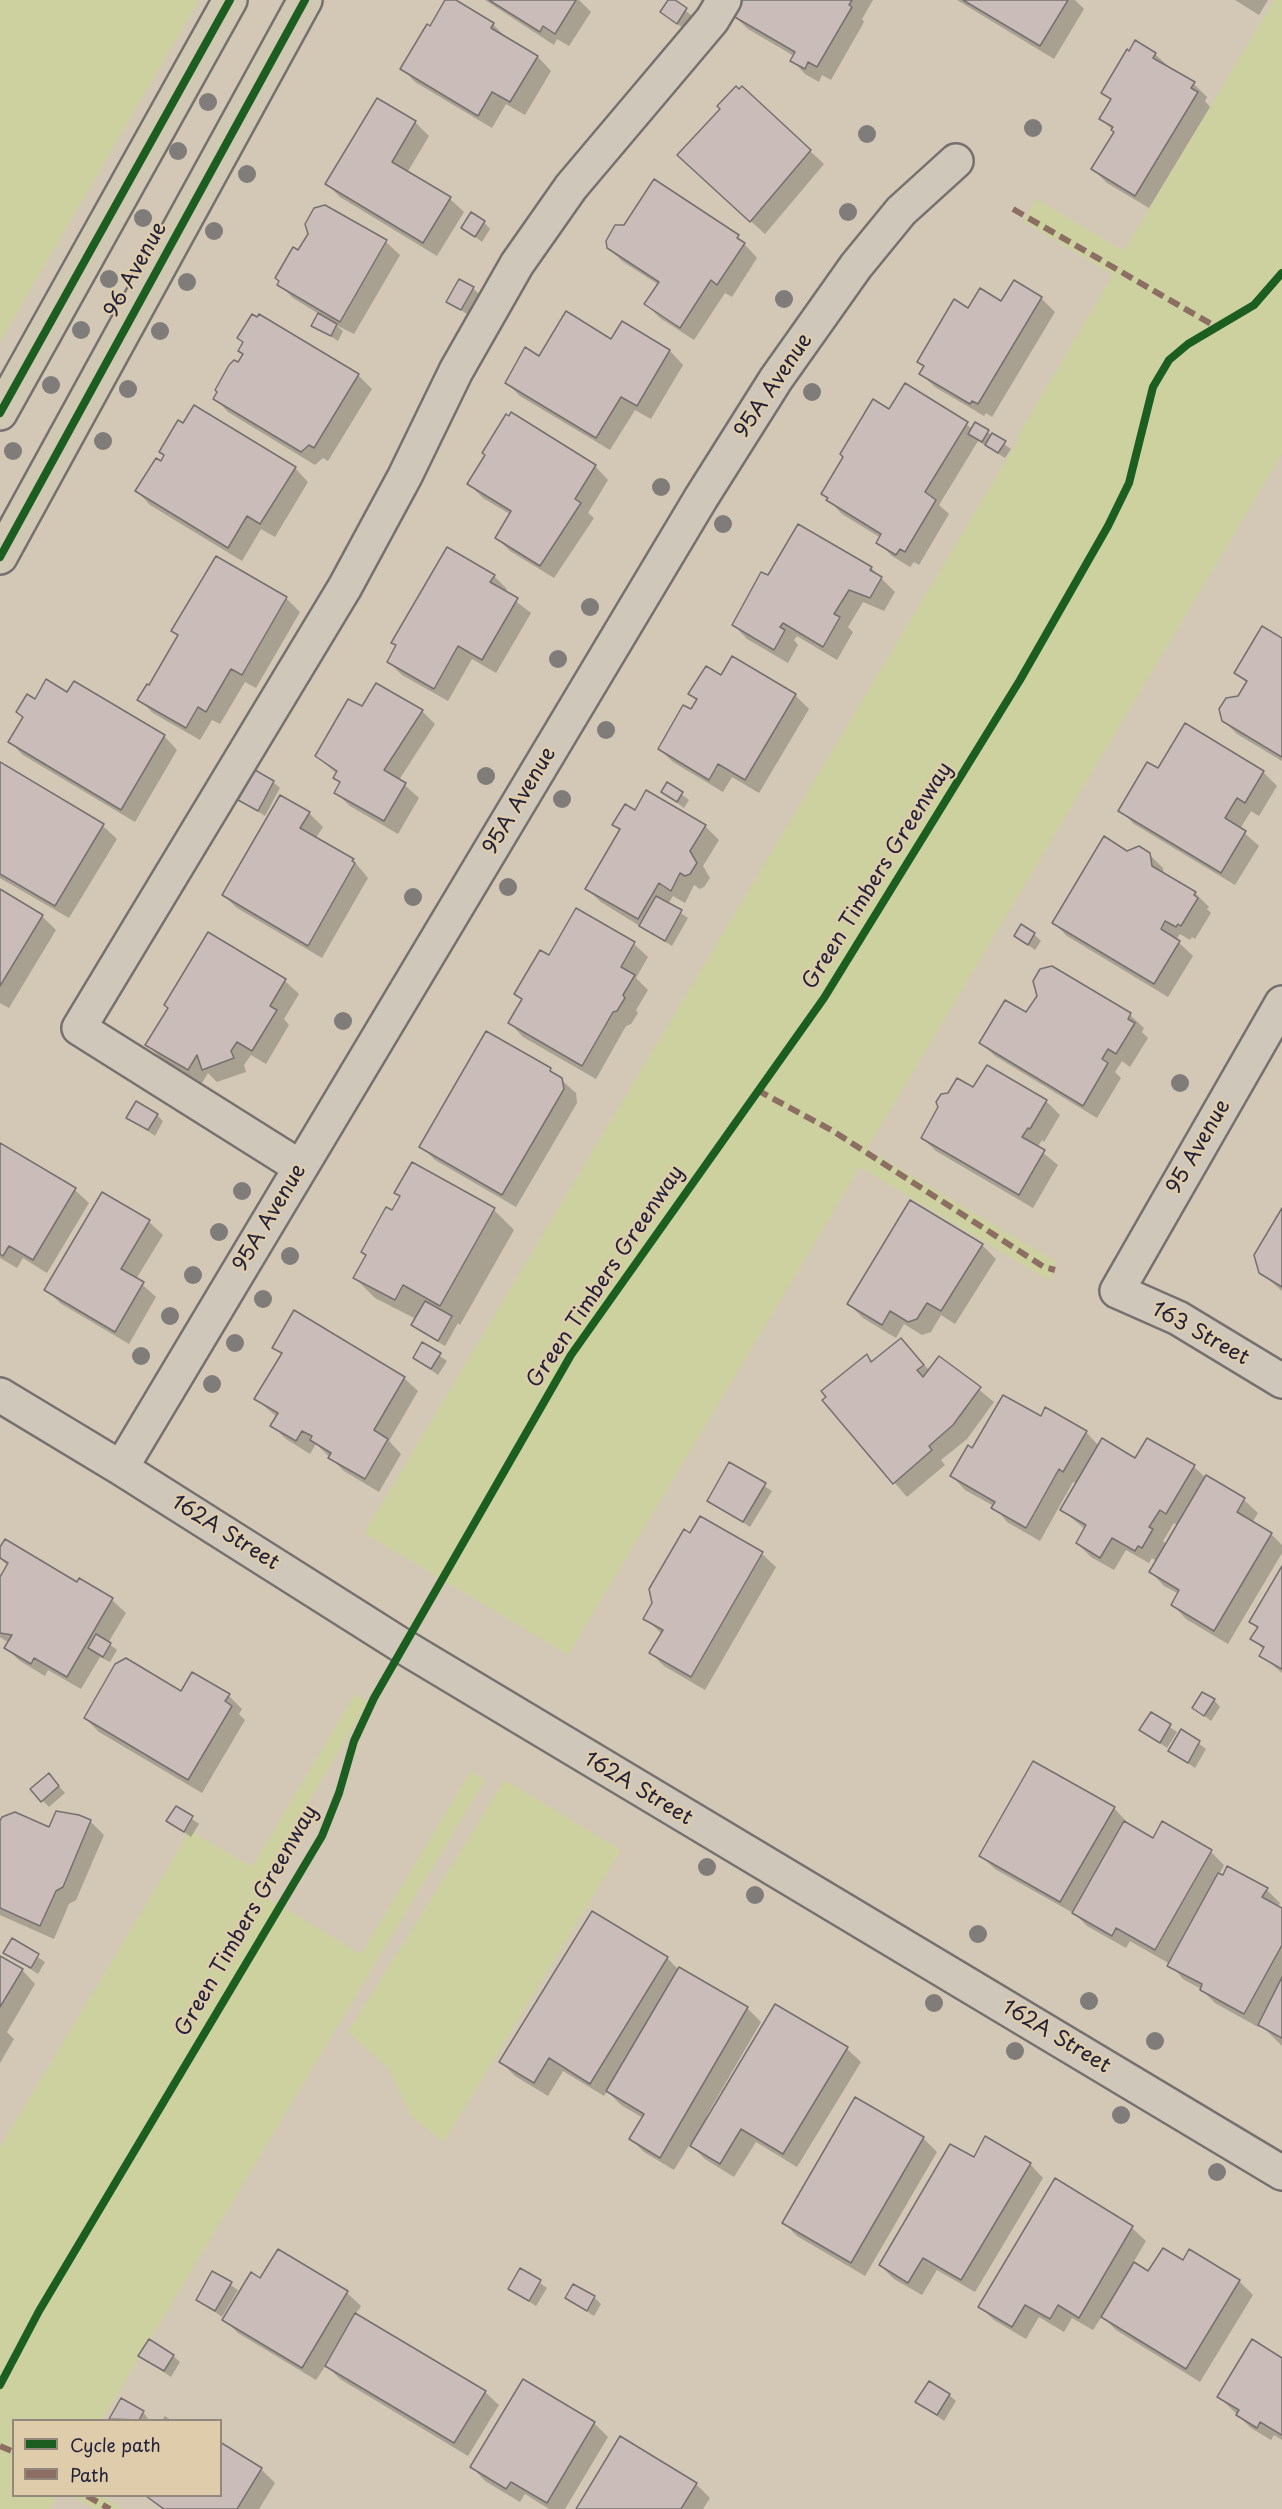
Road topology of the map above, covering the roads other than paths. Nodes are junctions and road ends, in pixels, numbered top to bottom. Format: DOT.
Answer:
graph roads {
  1 [pos="230,0"];
  2 [pos="305,0"];
  3 [pos="724,0"];
  4 [pos="956,161"];
  5 [pos="0,413"];
  6 [pos="0,557"];
  7 [pos="1282,1004"];
  8 [pos="300,1167"];
  9 [pos="1117,1291"];
  10 [pos="1282,1381"];
  11 [pos="0,1395"];
  12 [pos="121,1468"];
  13 [pos="1282,2173"];
  1 -- 5 [label="main road"];
  2 -- 6 [label="main road, 96 Avenue"];
  3 -- 8 [label="street"];
  4 -- 8 [label="street, 95A Avenue"];
  7 -- 9 [label="street, 95 Avenue"];
  8 -- 12 [label="street, 95A Avenue"];
  9 -- 10 [label="street, 163 Street"];
  11 -- 12 [label="street, 162A Street"];
  12 -- 13 [label="street, 162A Street"];
}
